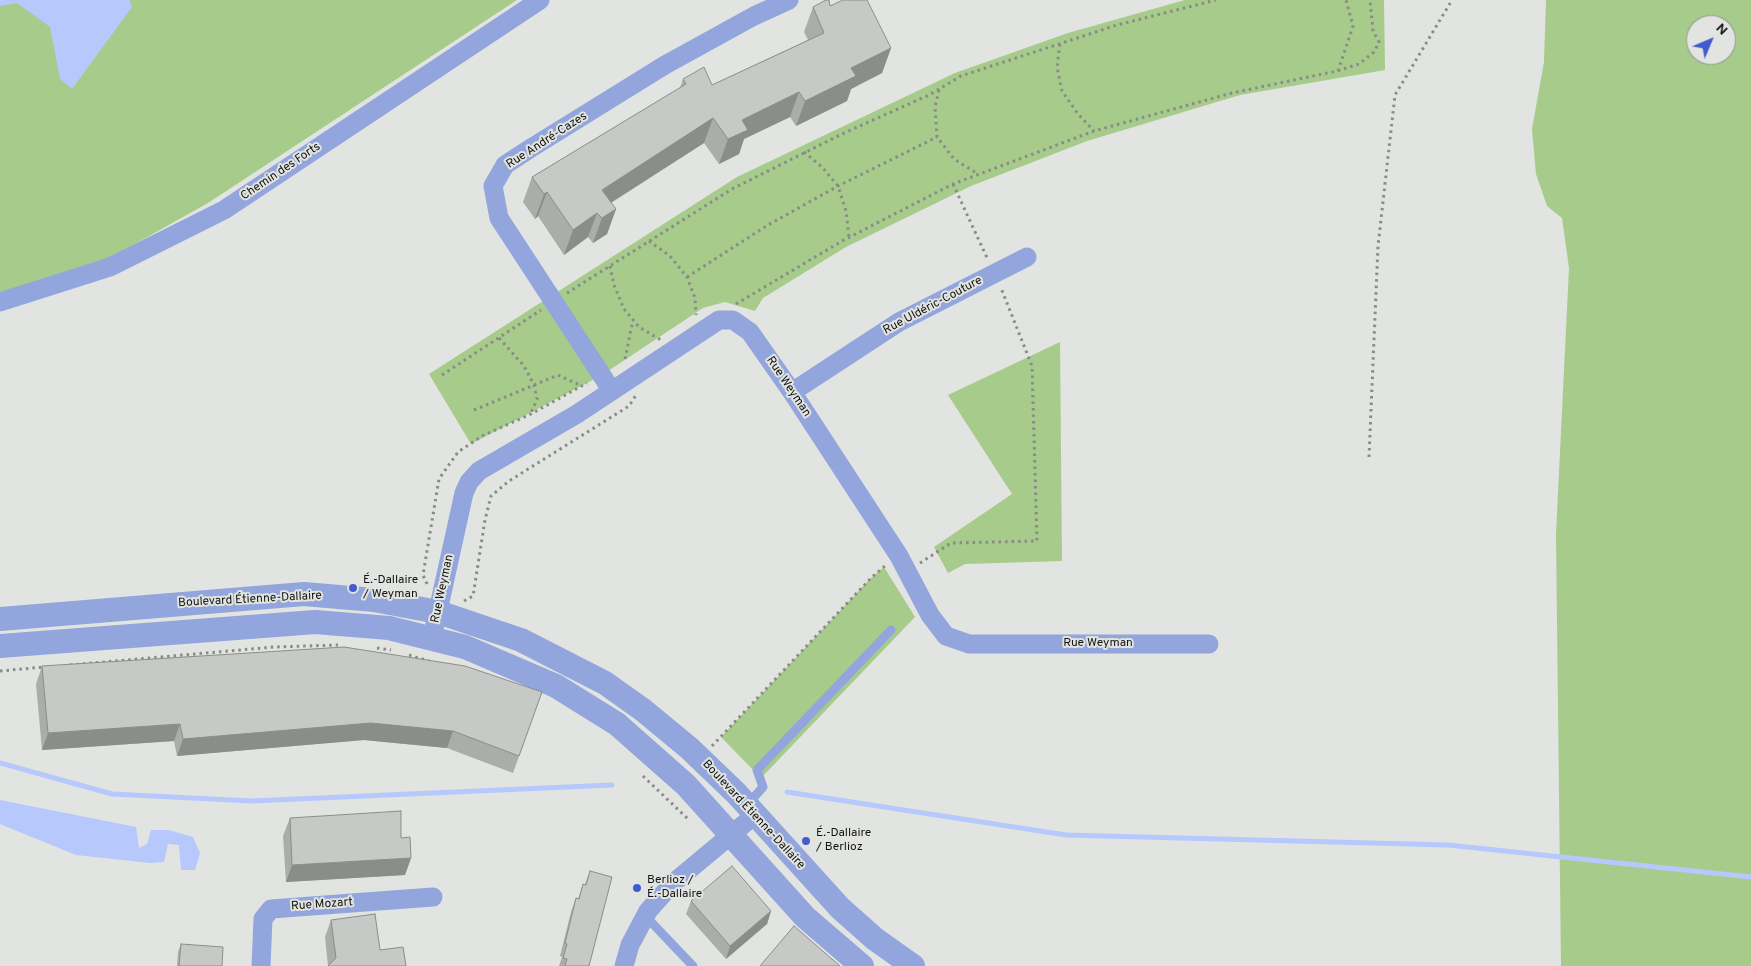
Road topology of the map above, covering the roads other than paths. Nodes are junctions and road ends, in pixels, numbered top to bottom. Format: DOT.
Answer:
graph roads {
  1 [pos="540,0"];
  2 [pos="789,0"];
  3 [pos="1027,257"];
  4 [pos="0,302"];
  5 [pos="612,391"];
  6 [pos="792,392"];
  7 [pos="438,612"];
  8 [pos="0,619"];
  9 [pos="891,630"];
  10 [pos="432,638"];
  11 [pos="1209,644"];
  12 [pos="0,646"];
  13 [pos="751,809"];
  14 [pos="732,834"];
  15 [pos="433,897"];
  16 [pos="644,918"];
  17 [pos="261,966"];
  18 [pos="624,966"];
  19 [pos="693,966"];
  20 [pos="862,966"];
  21 [pos="913,966"];
  1 -- 4 [label="street, Chemin des Forts"];
  2 -- 5 [label="street, Rue André-Cazes"];
  3 -- 6 [label="street, Rue Uldéric-Couture"];
  5 -- 6 [label="street, Rue Weyman"];
  5 -- 7 [label="street, Rue Weyman"];
  6 -- 11 [label="street, Rue Weyman"];
  7 -- 8 [label="street, Boulevard Étienne-Dallaire"];
  7 -- 10 [label="street, Rue Weyman"];
  7 -- 13 [label="street, Boulevard Étienne-Dallaire"];
  9 -- 13 [label="lane"];
  10 -- 12 [label="street, Boulevard Étienne-Dallaire"];
  10 -- 14 [label="street, Boulevard Étienne-Dallaire"];
  13 -- 14 [label="street"];
  13 -- 21 [label="street, Boulevard Étienne-Dallaire"];
  14 -- 16 [label="street"];
  14 -- 20 [label="street, Boulevard Étienne-Dallaire"];
  15 -- 17 [label="street, Rue Mozart"];
  16 -- 18 [label="street"];
  16 -- 19 [label="lane"];
}
